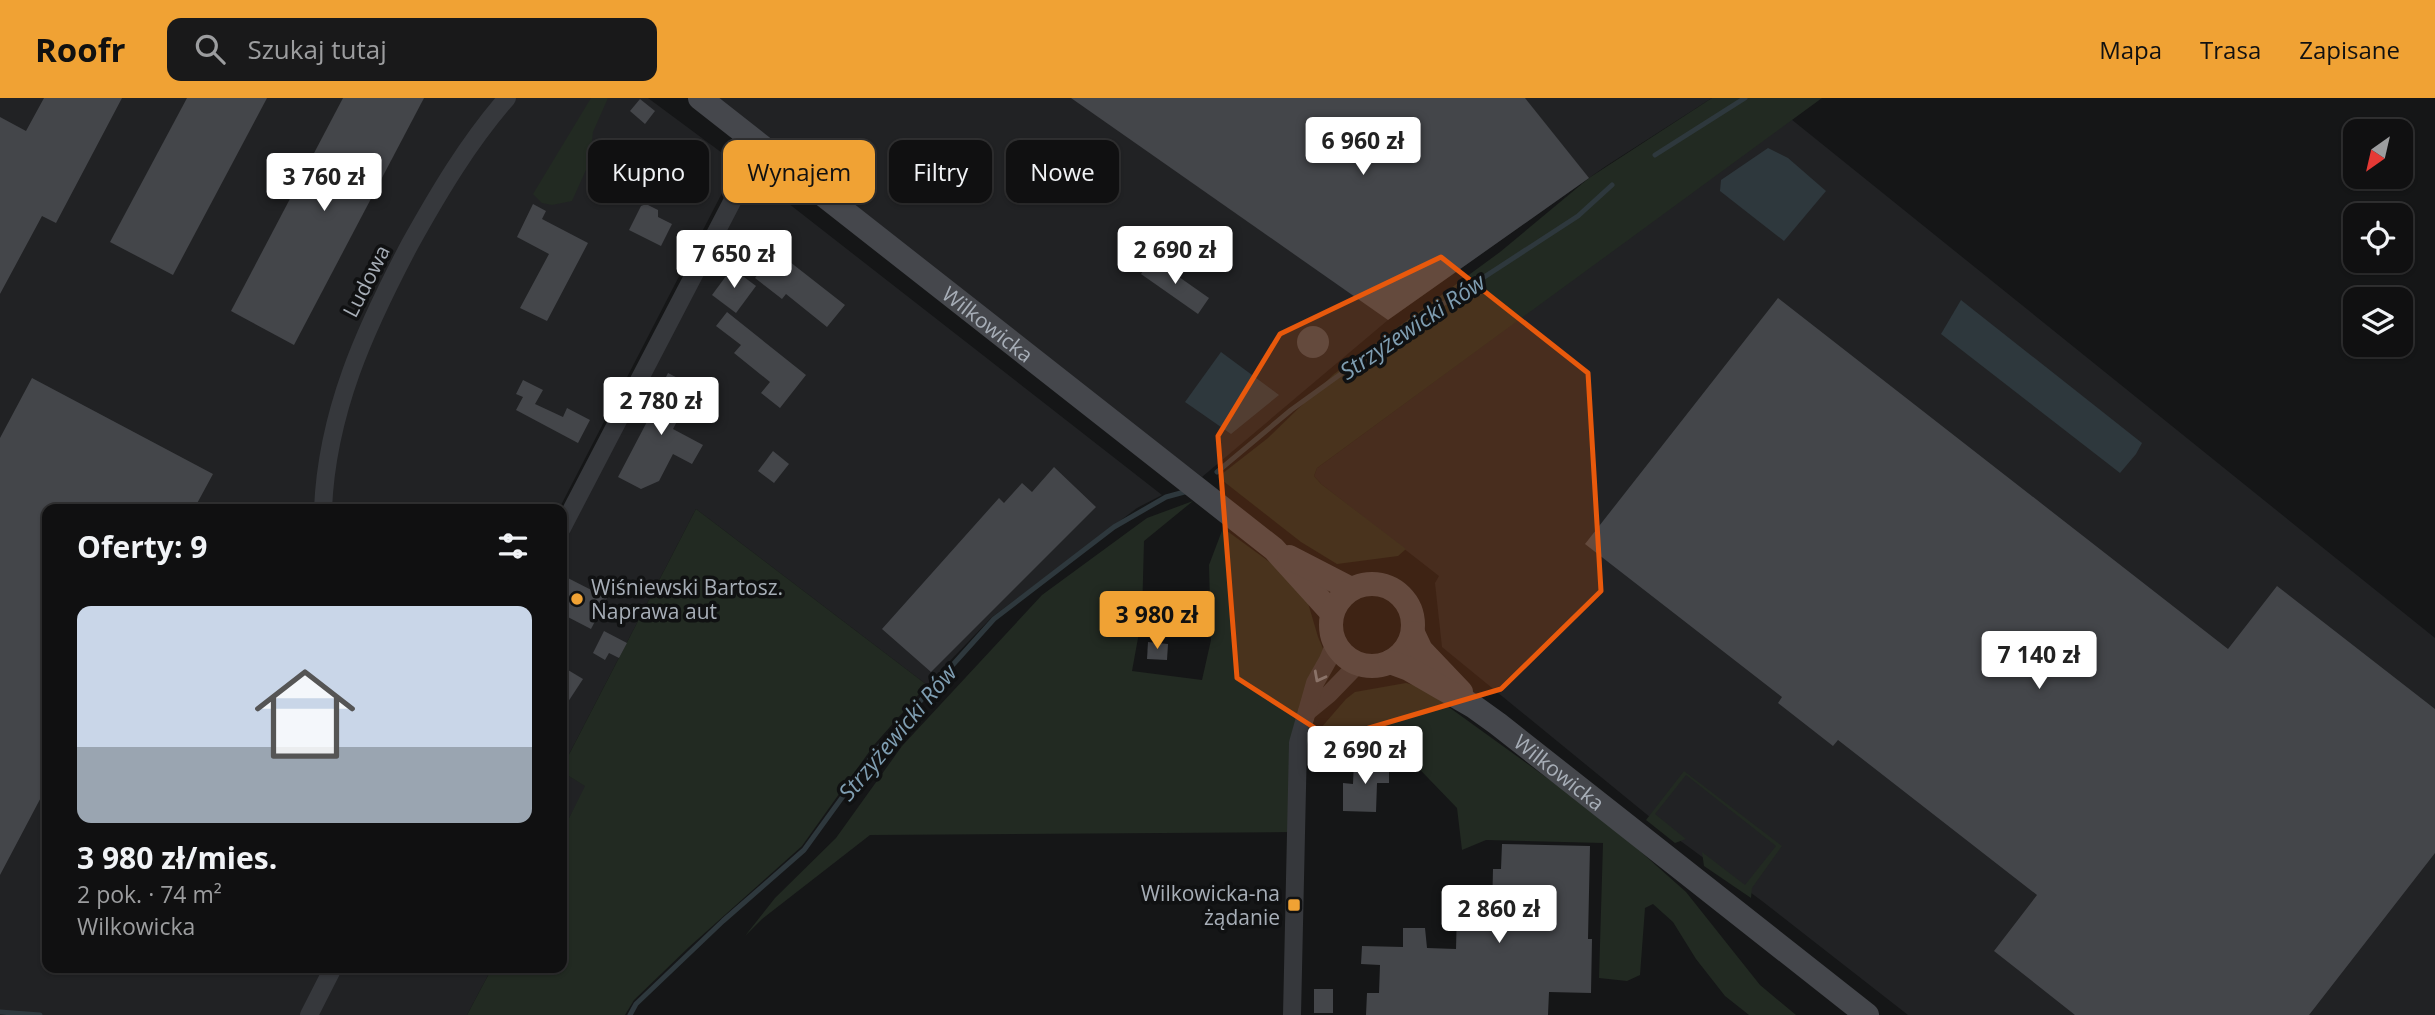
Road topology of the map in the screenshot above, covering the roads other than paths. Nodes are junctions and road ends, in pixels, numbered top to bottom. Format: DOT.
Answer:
graph roads {
  1 [pos="507,98"];
  2 [pos="701,98"];
  3 [pos="754,140"];
  4 [pos="731,203"];
  5 [pos="834,203"];
  6 [pos="323,504"];
  7 [pos="567,518"];
  8 [pos="1274,549"];
  9 [pos="1351,589"];
  10 [pos="1332,613"];
  11 [pos="1413,633"];
  12 [pos="1335,643"];
  13 [pos="1390,662"];
  14 [pos="1358,664"];
  15 [pos="1473,706"];
  16 [pos="1307,712"];
  17 [pos="330,973"];
  18 [pos="309,1015"];
  19 [pos="1292,1015"];
  20 [pos="1867,1015"];
  1 -- 6 [label="street, Ludowa"];
  2 -- 3 [label="main road, Wilkowicka"];
  4 -- 7 [label="street"];
  5 -- 8 [label="main road, Wilkowicka"];
  8 -- 9 [label="main road, Wilkowicka"];
  8 -- 10 [label="main road, Wilkowicka"];
  9 -- 10 [label="main road"];
  9 -- 11 [label="main road"];
  10 -- 12 [label="main road"];
  11 -- 13 [label="main road"];
  11 -- 15 [label="main road, Wilkowicka"];
  12 -- 14 [label="main road"];
  12 -- 16 [label="street, one-way"];
  13 -- 14 [label="main road"];
  13 -- 15 [label="main road, Wilkowicka"];
  14 -- 16 [label="street"];
  15 -- 20 [label="main road, Wilkowicka"];
  16 -- 19 [label="street"];
  17 -- 18 [label="street"];
}
